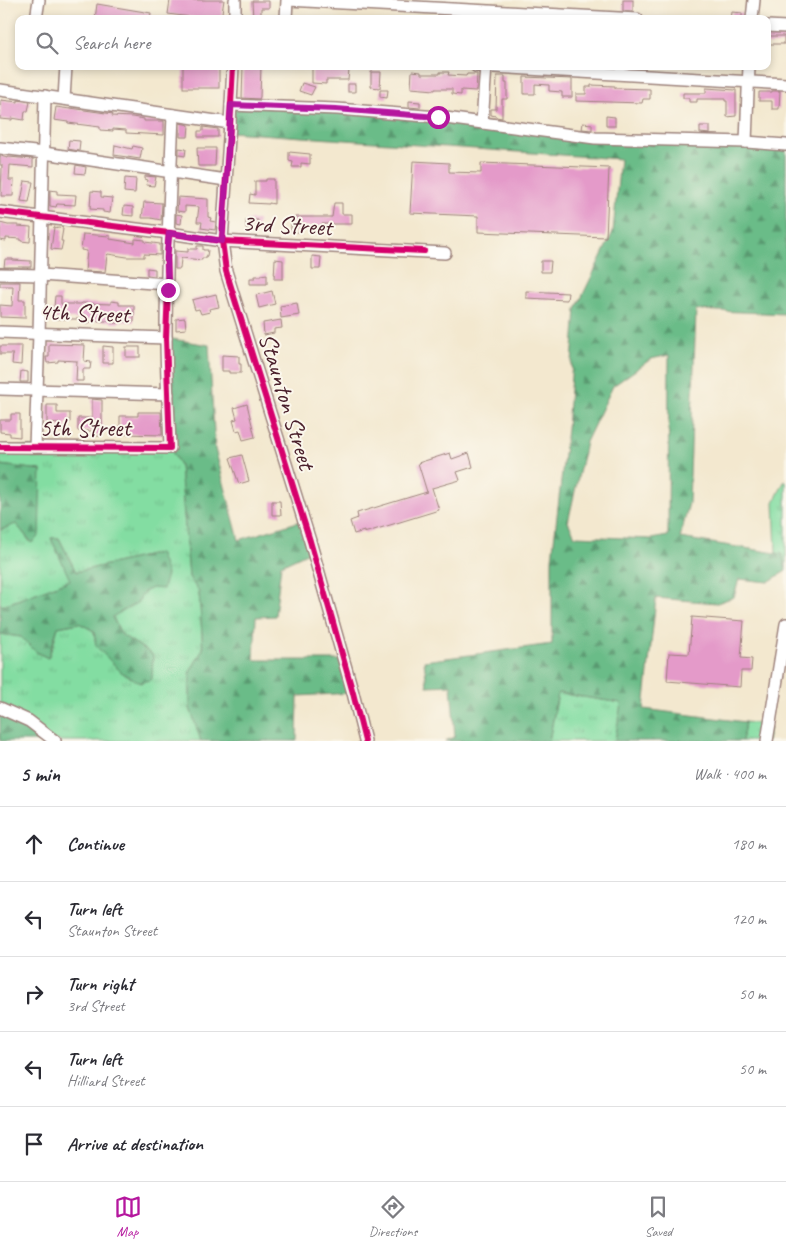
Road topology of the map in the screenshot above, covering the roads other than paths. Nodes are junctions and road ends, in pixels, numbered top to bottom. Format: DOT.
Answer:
graph roads {
  1 [pos="39,0"];
  2 [pos="235,0"];
  3 [pos="287,0"];
  4 [pos="754,0"];
  5 [pos="489,10"];
  6 [pos="37,15"];
  7 [pos="235,15"];
  8 [pos="286,15"];
  9 [pos="571,15"];
  10 [pos="752,15"];
  11 [pos="771,26"];
  12 [pos="786,27"];
  13 [pos="66,70"];
  14 [pos="233,70"];
  15 [pos="486,70"];
  16 [pos="552,70"];
  17 [pos="749,70"];
  18 [pos="748,82"];
  19 [pos="786,84"];
  20 [pos="0,90"];
  21 [pos="45,96"];
  22 [pos="64,99"];
  23 [pos="231,105"];
  24 [pos="173,115"];
  25 [pos="230,123"];
  26 [pos="482,123"];
  27 [pos="746,142"];
  28 [pos="786,145"];
  29 [pos="0,148"];
  30 [pos="44,153"];
  31 [pos="171,172"];
  32 [pos="226,180"];
  33 [pos="0,212"];
  34 [pos="42,217"];
  35 [pos="169,233"];
  36 [pos="222,241"];
  37 [pos="445,253"];
  38 [pos="0,274"];
  39 [pos="41,275"];
  40 [pos="168,284"];
  41 [pos="0,332"];
  42 [pos="39,334"];
  43 [pos="166,338"];
  44 [pos="0,389"];
  45 [pos="37,390"];
  46 [pos="168,394"];
  47 [pos="0,447"];
  48 [pos="35,448"];
  49 [pos="786,624"];
  50 [pos="0,708"];
  51 [pos="55,741"];
  52 [pos="365,741"];
  53 [pos="767,741"];
  1 -- 6 [label="street"];
  2 -- 7 [label="street"];
  3 -- 5 [label="street"];
  3 -- 8 [label="street"];
  4 -- 10 [label="street"];
  5 -- 9 [label="street"];
  11 -- 12 [label="street"];
  13 -- 22 [label="street"];
  14 -- 23 [label="street, Staunton Street"];
  15 -- 26 [label="street"];
  16 -- 18 [label="street"];
  17 -- 18 [label="street"];
  18 -- 19 [label="street"];
  18 -- 27 [label="street"];
  20 -- 21 [label="street"];
  21 -- 22 [label="street"];
  21 -- 30 [label="street"];
  22 -- 24 [label="street"];
  23 -- 25 [label="street, Staunton Street"];
  23 -- 26 [label="street"];
  24 -- 25 [label="street"];
  24 -- 31 [label="street"];
  25 -- 32 [label="street, Staunton Street"];
  26 -- 27 [label="street"];
  27 -- 28 [label="street"];
  29 -- 30 [label="street"];
  30 -- 31 [label="street"];
  30 -- 34 [label="street"];
  31 -- 32 [label="street"];
  31 -- 35 [label="street"];
  32 -- 36 [label="street, Staunton Street"];
  33 -- 34 [label="street, 3rd Street"];
  34 -- 35 [label="street, 3rd Street"];
  34 -- 39 [label="street"];
  35 -- 36 [label="street, 3rd Street"];
  35 -- 40 [label="street"];
  36 -- 37 [label="street, 3rd Street"];
  36 -- 52 [label="street, Staunton Street"];
  38 -- 39 [label="street"];
  39 -- 40 [label="street"];
  39 -- 42 [label="street"];
  40 -- 43 [label="street"];
  41 -- 42 [label="street, 4th Street"];
  42 -- 43 [label="street, 4th Street"];
  42 -- 45 [label="street"];
  43 -- 46 [label="street"];
  44 -- 45 [label="street"];
  45 -- 46 [label="street"];
  45 -- 48 [label="street"];
  46 -- 48 [label="street, 5th Street"];
  47 -- 48 [label="street, 5th Street"];
  49 -- 53 [label="street"];
  50 -- 51 [label="street"];
}
